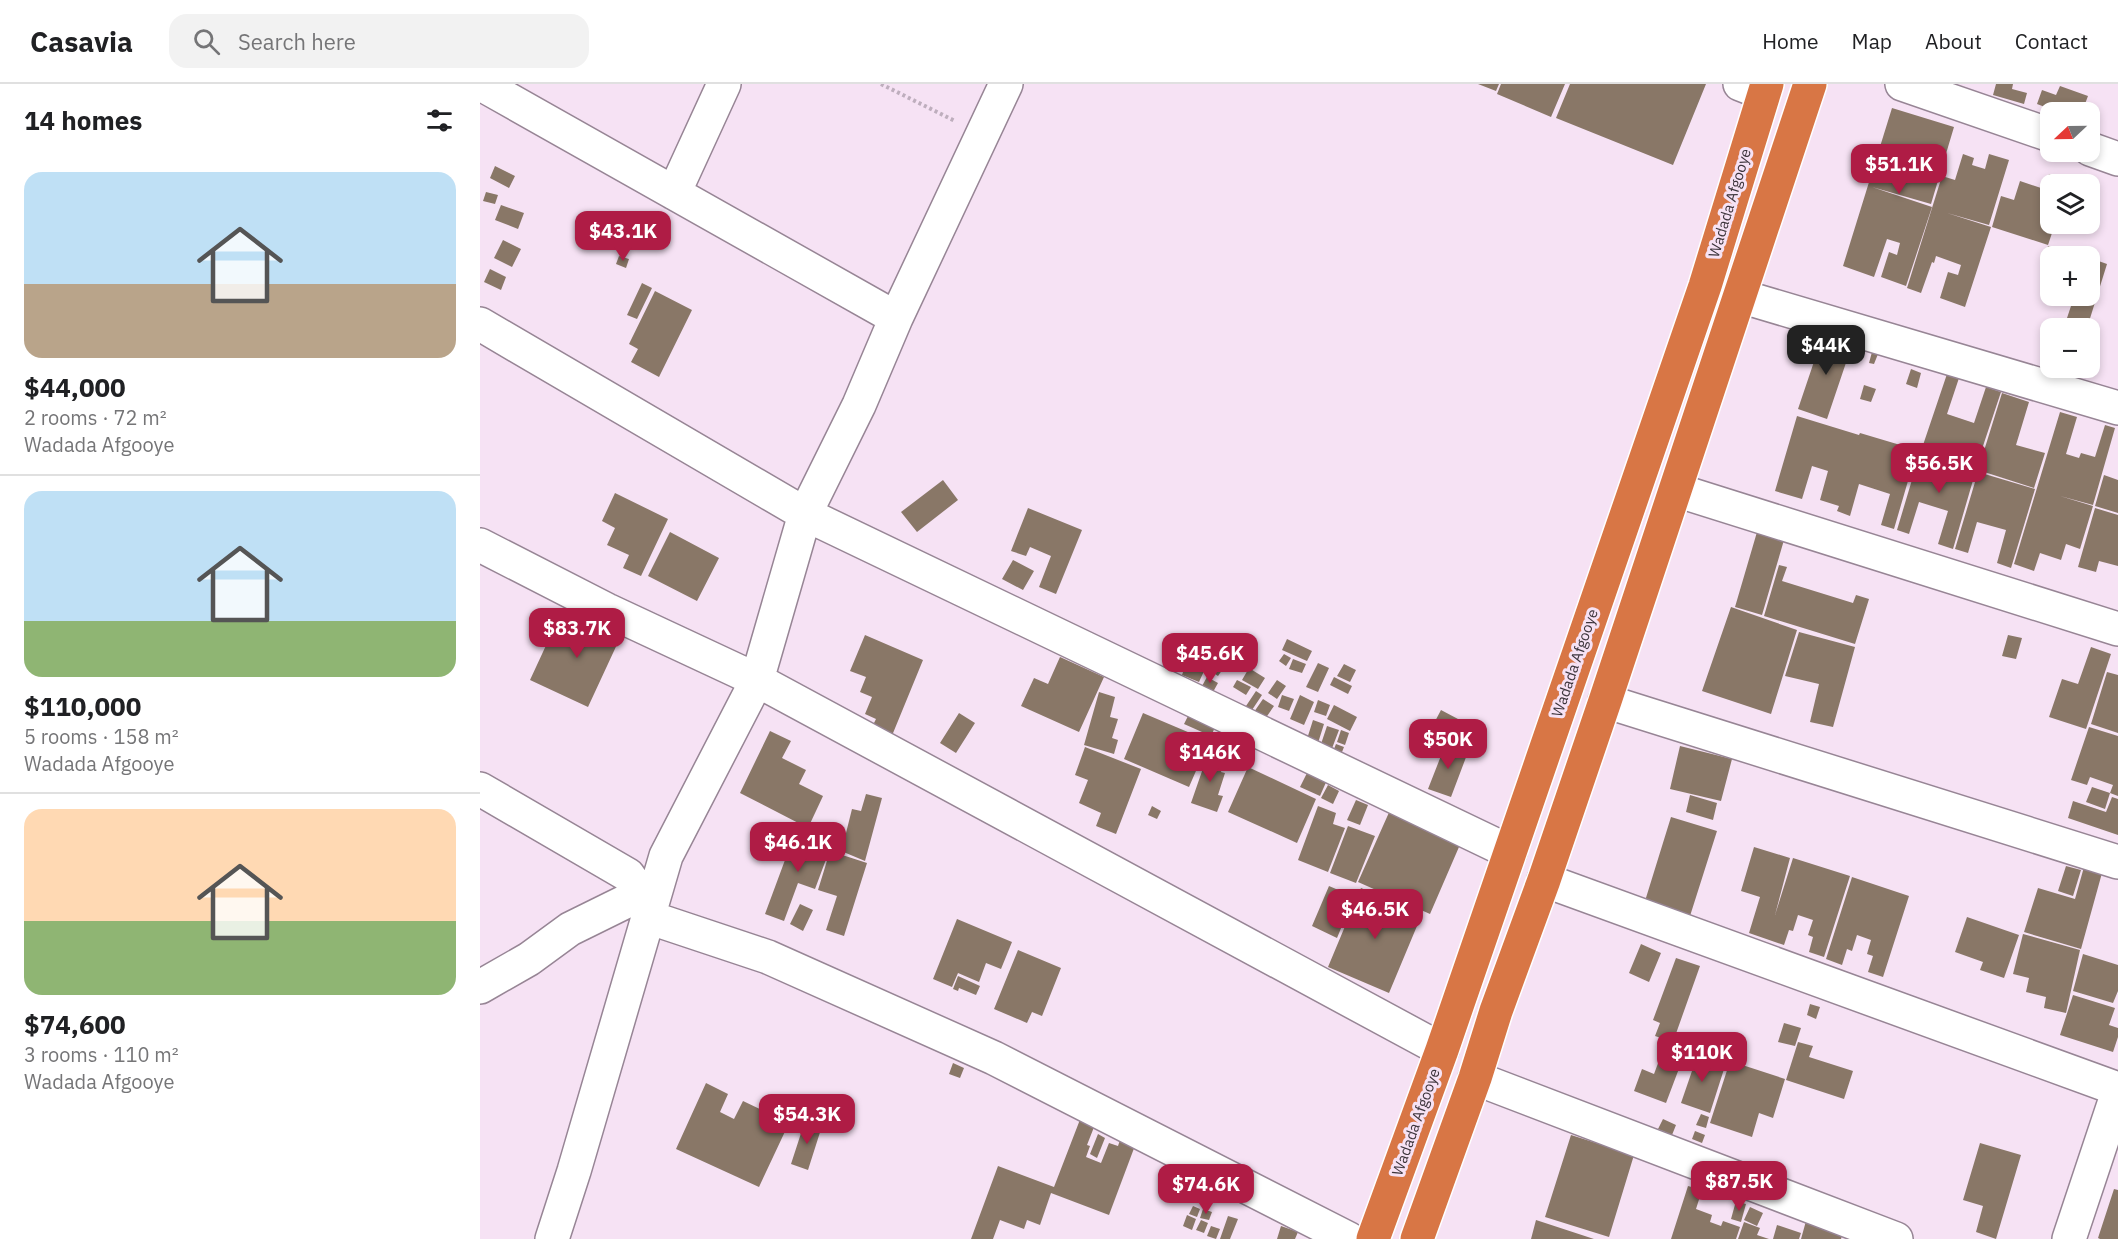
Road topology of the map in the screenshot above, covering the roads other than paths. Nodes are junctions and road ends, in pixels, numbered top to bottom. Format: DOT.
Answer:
graph roads {
  1 [pos="481,84"];
  2 [pos="724,84"];
  3 [pos="1006,84"];
  4 [pos="1810,84"];
  5 [pos="1902,84"];
  6 [pos="1757,87"];
  7 [pos="2040,132"];
  8 [pos="2100,153"];
  9 [pos="2118,159"];
  10 [pos="674,193"];
  11 [pos="1740,296"];
  12 [pos="896,318"];
  13 [pos="480,324"];
  14 [pos="2118,408"];
  15 [pos="1676,490"];
  16 [pos="805,514"];
  17 [pos="480,545"];
  18 [pos="2118,629"];
  19 [pos="757,680"];
  20 [pos="1605,701"];
  21 [pos="480,789"];
  22 [pos="1510,852"];
  23 [pos="2118,862"];
  24 [pos="1544,879"];
  25 [pos="644,906"];
  26 [pos="480,987"];
  27 [pos="1442,1050"];
  28 [pos="1475,1078"];
  29 [pos="2118,1090"];
  30 [pos="552,1239"];
  31 [pos="1349,1239"];
  32 [pos="1373,1239"];
  33 [pos="1417,1239"];
  34 [pos="1896,1239"];
  35 [pos="2069,1239"];
  1 -- 10 [label="street"];
  2 -- 10 [label="street"];
  3 -- 12 [label="street"];
  4 -- 11 [label="highway"];
  5 -- 7 [label="street"];
  6 -- 22 [label="highway, Wadada Afgooye"];
  8 -- 9 [label="street"];
  10 -- 12 [label="street"];
  11 -- 14 [label="street"];
  11 -- 15 [label="highway"];
  12 -- 16 [label="street"];
  13 -- 16 [label="street"];
  15 -- 18 [label="street"];
  15 -- 20 [label="highway"];
  16 -- 19 [label="street"];
  16 -- 22 [label="street"];
  17 -- 19 [label="street"];
  19 -- 25 [label="street"];
  19 -- 27 [label="street"];
  20 -- 23 [label="street"];
  20 -- 24 [label="highway"];
  21 -- 25 [label="street"];
  22 -- 27 [label="highway, Wadada Afgooye"];
  24 -- 28 [label="highway"];
  24 -- 29 [label="street"];
  25 -- 26 [label="street"];
  25 -- 30 [label="street"];
  25 -- 31 [label="street"];
  27 -- 32 [label="highway, Wadada Afgooye"];
  28 -- 33 [label="highway"];
  28 -- 34 [label="street"];
  29 -- 35 [label="street"];
}
